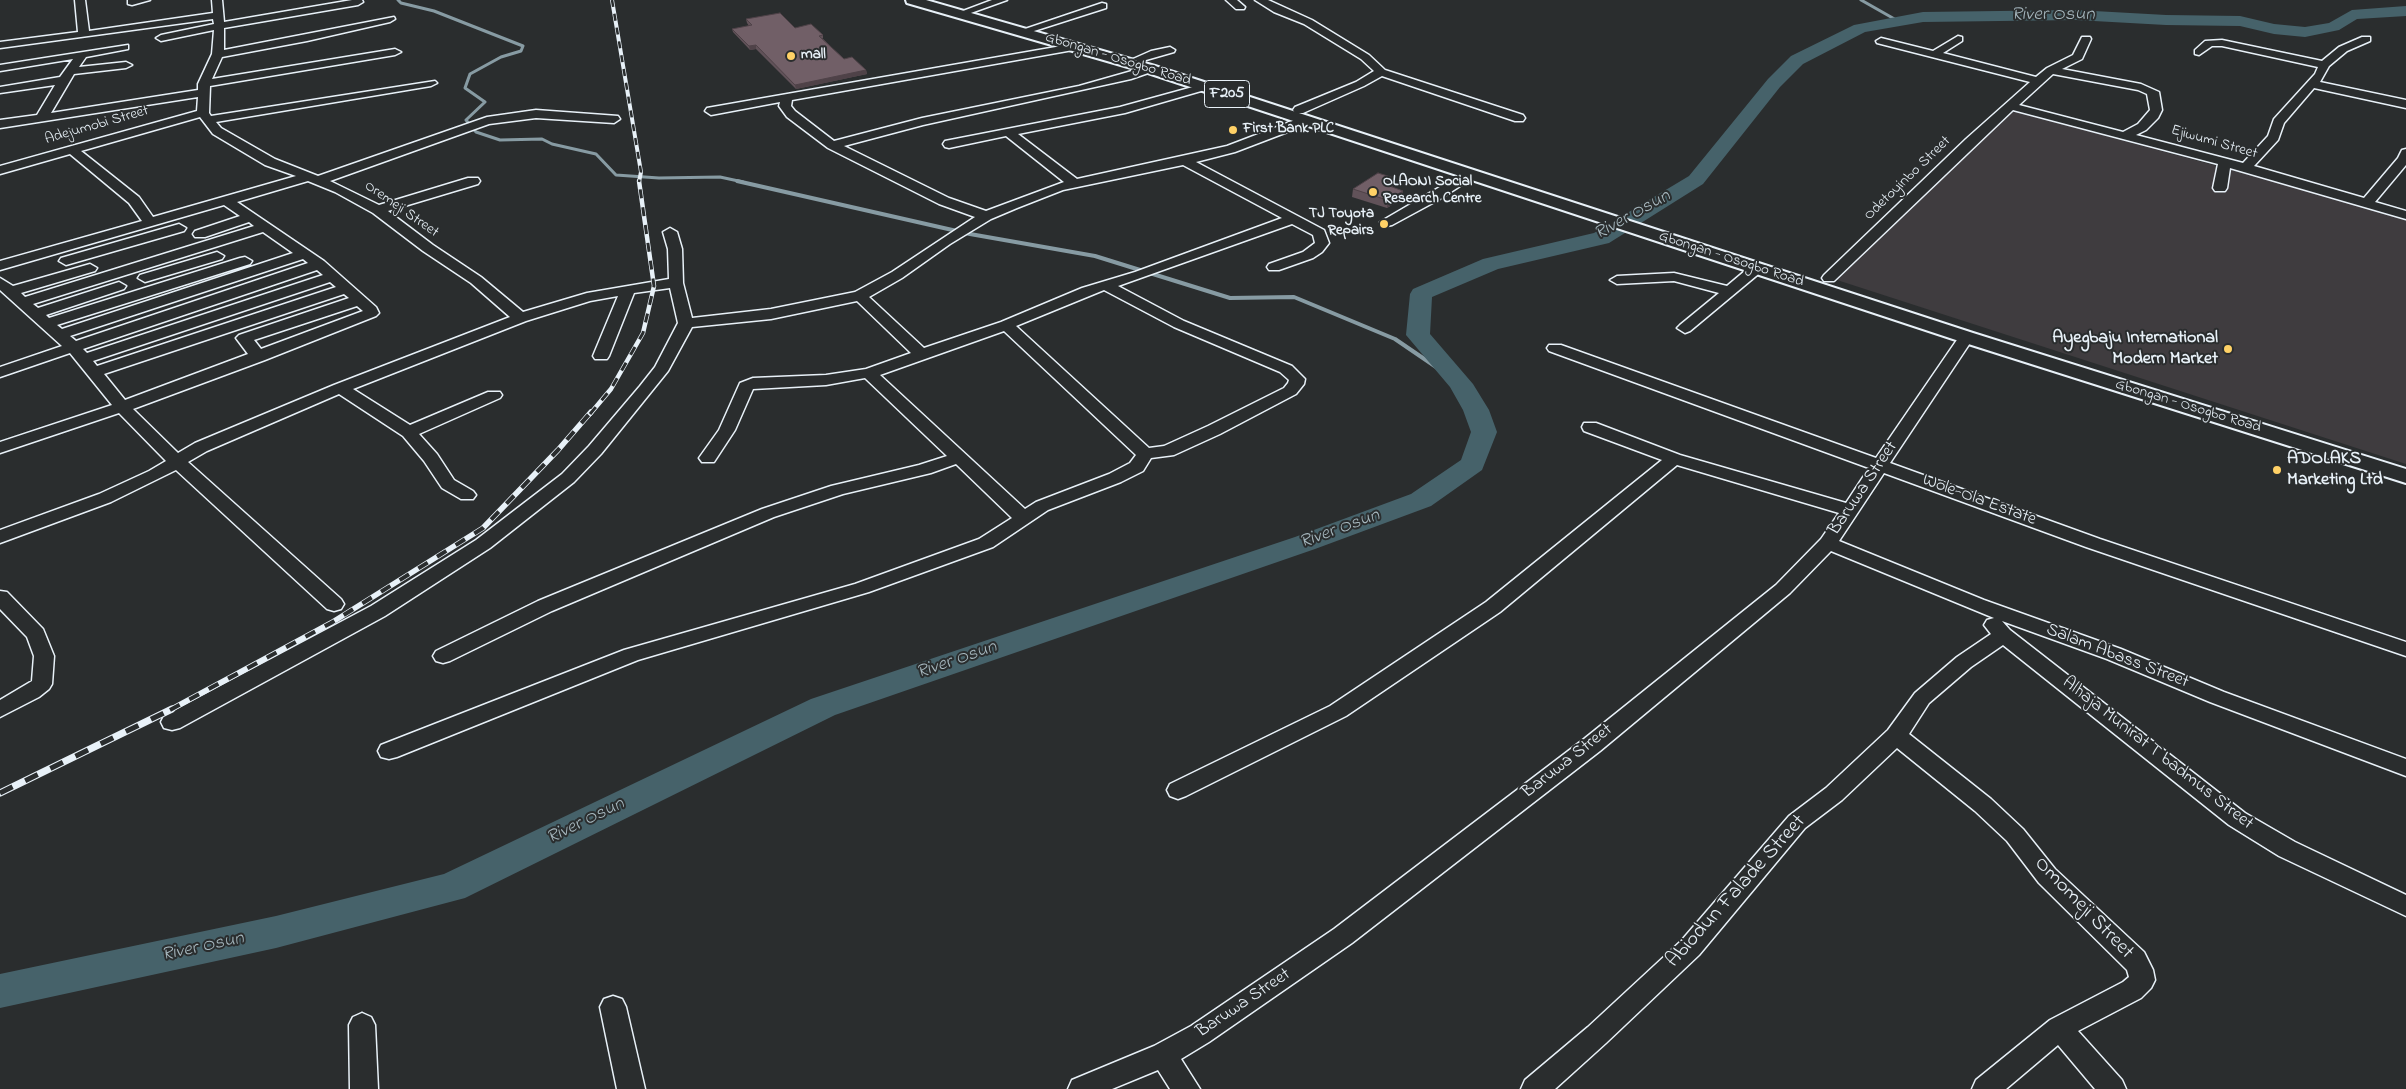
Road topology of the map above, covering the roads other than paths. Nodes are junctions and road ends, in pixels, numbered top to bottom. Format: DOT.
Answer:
graph roads {
  1 [pos="80,0"];
  2 [pos="146,0"];
  3 [pos="217,0"];
  4 [pos="912,0"];
  5 [pos="930,0"];
  6 [pos="1002,0"];
  7 [pos="1231,0"];
  8 [pos="1260,0"];
  9 [pos="132,2"];
  10 [pos="358,2"];
  11 [pos="1102,6"];
  12 [pos="1240,7"];
  13 [pos="968,11"];
  14 [pos="218,15"];
  15 [pos="390,19"];
  16 [pos="218,27"];
  17 [pos="1030,28"];
  18 [pos="84,34"];
  19 [pos="161,38"];
  20 [pos="1958,38"];
  21 [pos="2086,39"];
  22 [pos="2366,39"];
  23 [pos="1881,41"];
  24 [pos="0,45"];
  25 [pos="1073,47"];
  26 [pos="124,48"];
  27 [pos="1170,50"];
  28 [pos="395,52"];
  29 [pos="2199,52"];
  30 [pos="82,54"];
  31 [pos="218,54"];
  32 [pos="1935,54"];
  33 [pos="1145,64"];
  34 [pos="126,65"];
  35 [pos="2324,65"];
  36 [pos="0,68"];
  37 [pos="2051,70"];
  38 [pos="1381,72"];
  39 [pos="1178,75"];
  40 [pos="67,76"];
  41 [pos="2039,81"];
  42 [pos="431,83"];
  43 [pos="2311,84"];
  44 [pos="1204,86"];
  45 [pos="204,89"];
  46 [pos="0,90"];
  47 [pos="786,98"];
  48 [pos="2406,104"];
  49 [pos="2012,106"];
  50 [pos="711,111"];
  51 [pos="1303,115"];
  52 [pos="42,117"];
  53 [pos="206,117"];
  54 [pos="1518,118"];
  55 [pos="614,119"];
  56 [pos="0,124"];
  57 [pos="468,126"];
  58 [pos="1008,132"];
  59 [pos="2126,135"];
  60 [pos="949,144"];
  61 [pos="832,145"];
  62 [pos="73,151"];
  63 [pos="2406,153"];
  64 [pos="1185,161"];
  65 [pos="2225,162"];
  66 [pos="2244,168"];
  67 [pos="0,170"];
  68 [pos="1469,174"];
  69 [pos="312,179"];
  70 [pos="473,181"];
  71 [pos="1074,184"];
  72 [pos="2220,188"];
  73 [pos="1543,191"];
  74 [pos="227,201"];
  75 [pos="2366,204"];
  76 [pos="378,210"];
  77 [pos="245,214"];
  78 [pos="2406,215"];
  79 [pos="986,216"];
  80 [pos="1293,219"];
  81 [pos="1387,222"];
  82 [pos="150,223"];
  83 [pos="192,224"];
  84 [pos="265,227"];
  85 [pos="670,232"];
  86 [pos="1675,235"];
  87 [pos="278,236"];
  88 [pos="127,237"];
  89 [pos="220,241"];
  90 [pos="291,245"];
  91 [pos="55,250"];
  92 [pos="145,251"];
  93 [pos="230,252"];
  94 [pos="304,254"];
  95 [pos="68,261"];
  96 [pos="157,261"];
  97 [pos="319,264"];
  98 [pos="251,265"];
  99 [pos="0,266"];
  100 [pos="1274,267"];
  101 [pos="1756,268"];
  102 [pos="170,271"];
  103 [pos="85,276"];
  104 [pos="333,276"];
  105 [pos="1829,278"];
  106 [pos="183,280"];
  107 [pos="1617,280"];
  108 [pos="271,282"];
  109 [pos="676,283"];
  110 [pos="1107,286"];
  111 [pos="346,288"];
  112 [pos="8,289"];
  113 [pos="628,289"];
  114 [pos="101,291"];
  115 [pos="196,291"];
  116 [pos="1730,291"];
  117 [pos="283,292"];
  118 [pos="860,296"];
  119 [pos="359,300"];
  120 [pos="210,302"];
  121 [pos="298,304"];
  122 [pos="123,307"];
  123 [pos="224,312"];
  124 [pos="313,316"];
  125 [pos="521,318"];
  126 [pos="686,323"];
  127 [pos="48,324"];
  128 [pos="234,324"];
  129 [pos="140,325"];
  130 [pos="1006,325"];
  131 [pos="1684,328"];
  132 [pos="153,336"];
  133 [pos="1966,337"];
  134 [pos="244,338"];
  135 [pos="166,348"];
  136 [pos="1555,348"];
  137 [pos="921,354"];
  138 [pos="601,356"];
  139 [pos="259,357"];
  140 [pos="85,359"];
  141 [pos="0,372"];
  142 [pos="869,373"];
  143 [pos="340,388"];
  144 [pos="494,395"];
  145 [pos="122,407"];
  146 [pos="1590,427"];
  147 [pos="409,432"];
  148 [pos="0,448"];
  149 [pos="1145,454"];
  150 [pos="708,458"];
  151 [pos="957,458"];
  152 [pos="1674,459"];
  153 [pos="177,462"];
  154 [pos="1881,465"];
  155 [pos="2406,466"];
  156 [pos="2406,476"];
  157 [pos="467,495"];
  158 [pos="1850,510"];
  159 [pos="1022,517"];
  160 [pos="0,537"];
  161 [pos="1828,543"];
  162 [pos="0,596"];
  163 [pos="334,604"];
  164 [pos="1977,605"];
  165 [pos="2003,635"];
  166 [pos="2406,648"];
  167 [pos="443,656"];
  168 [pos="0,709"];
  169 [pos="172,722"];
  170 [pos="1896,736"];
  171 [pos="388,751"];
  172 [pos="2406,768"];
  173 [pos="1178,790"];
  174 [pos="2406,906"];
  175 [pos="613,1008"];
  176 [pos="362,1025"];
  177 [pos="2059,1028"];
  178 [pos="1164,1055"];
  179 [pos="364,1089"];
  180 [pos="631,1089"];
  181 [pos="1082,1089"];
  182 [pos="1186,1089"];
  183 [pos="1535,1089"];
  184 [pos="1986,1089"];
  185 [pos="2112,1089"];
  1 -- 18 [label="street"];
  2 -- 9 [label="street"];
  3 -- 14 [label="street"];
  4 -- 25 [label="main road, Gbongan - Osogbo Road / F205"];
  5 -- 13 [label="main road, Gbongan - Osogbo Road / F205"];
  6 -- 13 [label="street"];
  7 -- 12 [label="street"];
  8 -- 38 [label="street"];
  10 -- 16 [label="street"];
  11 -- 17 [label="street"];
  13 -- 17 [label="main road, Gbongan - Osogbo Road / F205"];
  14 -- 16 [label="street"];
  14 -- 18 [label="street"];
  15 -- 31 [label="street"];
  16 -- 19 [label="street"];
  16 -- 31 [label="street"];
  17 -- 33 [label="main road, Gbongan - Osogbo Road / F205"];
  18 -- 24 [label="street"];
  20 -- 32 [label="street"];
  21 -- 37 [label="street, Odetoyinbo Street"];
  22 -- 35 [label="street"];
  23 -- 32 [label="street"];
  25 -- 33 [label="main road, Gbongan - Osogbo Road / F205"];
  25 -- 47 [label="street"];
  26 -- 30 [label="street"];
  27 -- 33 [label="street"];
  28 -- 45 [label="street"];
  29 -- 35 [label="street"];
  30 -- 36 [label="street"];
  30 -- 40 [label="street"];
  31 -- 45 [label="street"];
  32 -- 41 [label="street"];
  33 -- 39 [label="main road, Gbongan - Osogbo Road / F205"];
  33 -- 61 [label="street"];
  34 -- 40 [label="street"];
  35 -- 43 [label="street"];
  37 -- 41 [label="street, Odetoyinbo Street"];
  37 -- 59 [label="street"];
  38 -- 51 [label="street"];
  38 -- 54 [label="street"];
  39 -- 44 [label="main road, Gbongan - Osogbo Road / F205"];
  39 -- 51 [label="main road, Gbongan - Osogbo Road / F205"];
  40 -- 46 [label="street"];
  40 -- 52 [label="street"];
  41 -- 49 [label="street, Odetoyinbo Street"];
  42 -- 53 [label="street, Adejumobi Street"];
  43 -- 48 [label="street"];
  43 -- 66 [label="street"];
  44 -- 51 [label="main road, Gbongan - Osogbo Road / F205"];
  44 -- 58 [label="street"];
  45 -- 52 [label="street"];
  45 -- 53 [label="street"];
  47 -- 50 [label="street"];
  47 -- 61 [label="street"];
  49 -- 59 [label="street, Ejiwumi Street"];
  49 -- 105 [label="street, Odetoyinbo Street"];
  51 -- 64 [label="street"];
  51 -- 68 [label="main road, Gbongan - Osogbo Road / F205"];
  51 -- 73 [label="main road, Gbongan - Osogbo Road / F205"];
  52 -- 56 [label="street"];
  53 -- 62 [label="street, Adejumobi Street"];
  53 -- 69 [label="street, Oremeji Street"];
  55 -- 57 [label="street"];
  57 -- 69 [label="street"];
  58 -- 60 [label="street"];
  58 -- 71 [label="street"];
  59 -- 65 [label="street, Ejiwumi Street"];
  61 -- 79 [label="street"];
  62 -- 67 [label="street, Adejumobi Street"];
  62 -- 82 [label="street"];
  63 -- 75 [label="street"];
  64 -- 71 [label="street"];
  64 -- 80 [label="street"];
  65 -- 66 [label="street, Ejiwumi Street"];
  65 -- 72 [label="street"];
  66 -- 75 [label="street, Ejiwumi Street"];
  68 -- 73 [label="main road, Gbongan - Osogbo Road / F205"];
  68 -- 81 [label="street"];
  69 -- 74 [label="street"];
  69 -- 76 [label="street, Oremeji Street"];
  70 -- 76 [label="street"];
  71 -- 79 [label="street"];
  73 -- 86 [label="main road, Gbongan - Osogbo Road / F205"];
  74 -- 77 [label="street"];
  74 -- 83 [label="street"];
  75 -- 78 [label="street, Ejiwumi Street"];
  76 -- 125 [label="street, Oremeji Street"];
  77 -- 83 [label="street"];
  77 -- 84 [label="street"];
  79 -- 118 [label="street"];
  80 -- 100 [label="street"];
  80 -- 110 [label="street"];
  82 -- 83 [label="street"];
  82 -- 88 [label="street"];
  83 -- 88 [label="street"];
  83 -- 89 [label="street"];
  83 -- 92 [label="street"];
  84 -- 87 [label="street"];
  84 -- 89 [label="street"];
  85 -- 109 [label="street"];
  86 -- 101 [label="main road, Gbongan - Osogbo Road / F205"];
  86 -- 105 [label="main road, Gbongan - Osogbo Road / F205"];
  87 -- 90 [label="street"];
  87 -- 93 [label="street"];
  88 -- 91 [label="street"];
  88 -- 92 [label="street"];
  88 -- 95 [label="street"];
  89 -- 93 [label="street"];
  89 -- 96 [label="street"];
  90 -- 94 [label="street"];
  90 -- 98 [label="street"];
  91 -- 95 [label="street"];
  91 -- 99 [label="street"];
  92 -- 96 [label="street"];
  92 -- 103 [label="street"];
  93 -- 98 [label="street"];
  93 -- 102 [label="street"];
  94 -- 97 [label="street"];
  94 -- 98 [label="street"];
  95 -- 103 [label="street"];
  95 -- 112 [label="street"];
  96 -- 102 [label="street"];
  96 -- 103 [label="street"];
  97 -- 104 [label="street"];
  97 -- 108 [label="street"];
  98 -- 106 [label="street"];
  98 -- 108 [label="street"];
  98 -- 115 [label="street"];
  101 -- 116 [label="street"];
  101 -- 133 [label="main road, Gbongan - Osogbo Road / F205"];
  102 -- 106 [label="street"];
  102 -- 114 [label="street"];
  103 -- 112 [label="street"];
  103 -- 114 [label="street"];
  104 -- 111 [label="street"];
  104 -- 117 [label="street"];
  105 -- 155 [label="main road, Gbongan - Osogbo Road / F205"];
  106 -- 115 [label="street"];
  106 -- 122 [label="street"];
  107 -- 116 [label="street"];
  108 -- 117 [label="street"];
  108 -- 120 [label="street"];
  109 -- 113 [label="street"];
  109 -- 126 [label="street"];
  110 -- 130 [label="street"];
  110 -- 149 [label="street"];
  111 -- 119 [label="street"];
  111 -- 121 [label="street"];
  112 -- 127 [label="street"];
  113 -- 125 [label="street"];
  113 -- 138 [label="street"];
  114 -- 122 [label="street"];
  114 -- 127 [label="street"];
  115 -- 120 [label="street"];
  115 -- 122 [label="street"];
  116 -- 131 [label="street"];
  117 -- 121 [label="street"];
  117 -- 123 [label="street"];
  118 -- 126 [label="street"];
  118 -- 137 [label="street"];
  119 -- 124 [label="street"];
  119 -- 139 [label="street"];
  120 -- 123 [label="street"];
  120 -- 129 [label="street"];
  121 -- 124 [label="street"];
  121 -- 128 [label="street"];
  122 -- 127 [label="street"];
  122 -- 129 [label="street"];
  123 -- 128 [label="street"];
  123 -- 132 [label="street"];
  124 -- 134 [label="street"];
  125 -- 143 [label="street"];
  126 -- 169 [label="street"];
  127 -- 140 [label="street"];
  128 -- 134 [label="street"];
  128 -- 135 [label="street"];
  129 -- 132 [label="street"];
  129 -- 140 [label="street"];
  130 -- 137 [label="street"];
  130 -- 149 [label="street"];
  132 -- 135 [label="street"];
  132 -- 140 [label="street"];
  133 -- 154 [label="street, Baruwa Street"];
  133 -- 156 [label="main road, Gbongan - Osogbo Road / F205"];
  134 -- 139 [label="street"];
  135 -- 140 [label="street"];
  136 -- 154 [label="street, Wole-Ola Estate"];
  137 -- 142 [label="street"];
  139 -- 145 [label="street"];
  140 -- 141 [label="street"];
  140 -- 145 [label="street"];
  142 -- 150 [label="street"];
  142 -- 151 [label="street"];
  143 -- 147 [label="street"];
  143 -- 153 [label="street"];
  144 -- 147 [label="street"];
  145 -- 148 [label="street"];
  145 -- 153 [label="street"];
  146 -- 152 [label="street"];
  147 -- 157 [label="street"];
  149 -- 159 [label="street"];
  151 -- 159 [label="street"];
  151 -- 167 [label="street"];
  152 -- 158 [label="street"];
  152 -- 173 [label="street"];
  153 -- 160 [label="street"];
  153 -- 163 [label="street"];
  154 -- 158 [label="street, Baruwa Street"];
  154 -- 166 [label="street, Wole-Ola Estate"];
  158 -- 161 [label="street, Baruwa Street"];
  159 -- 171 [label="street"];
  161 -- 164 [label="street, Salam Abass Street"];
  161 -- 178 [label="street, Baruwa Street"];
  162 -- 168 [label="street"];
  164 -- 165 [label="street, Alhaja Munirat T badmus Street"];
  164 -- 172 [label="street, Salam Abass Street"];
  165 -- 170 [label="street, Abiodun Falade Street"];
  165 -- 174 [label="street, Alhaja Munirat T badmus Street"];
  170 -- 177 [label="street, Omomeji Street"];
  170 -- 183 [label="street, Abiodun Falade Street"];
  175 -- 180 [label="street"];
  176 -- 179 [label="street"];
  177 -- 184 [label="street, Omomeji Street"];
  177 -- 185 [label="street"];
  178 -- 181 [label="street, Baruwa Street"];
  178 -- 182 [label="street"];
}
